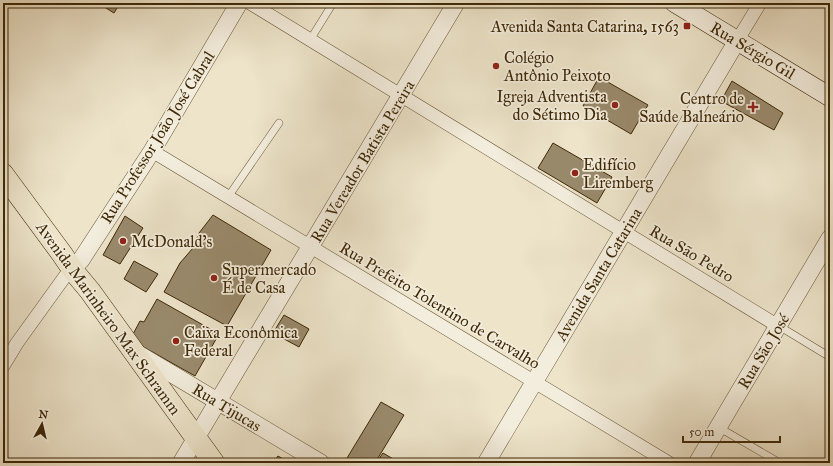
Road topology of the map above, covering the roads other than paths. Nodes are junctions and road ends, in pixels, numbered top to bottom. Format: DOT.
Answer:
graph roads {
  1 [pos="239,3"];
  2 [pos="250,3"];
  3 [pos="333,3"];
  4 [pos="456,3"];
  5 [pos="675,3"];
  6 [pos="760,3"];
  7 [pos="310,40"];
  8 [pos="737,40"];
  9 [pos="401,95"];
  10 [pos="830,97"];
  11 [pos="279,122"];
  12 [pos="152,150"];
  13 [pos="3,174"];
  14 [pos="228,197"];
  15 [pos="624,231"];
  16 [pos="830,238"];
  17 [pos="311,247"];
  18 [pos="71,268"];
  19 [pos="778,326"];
  20 [pos="133,350"];
  21 [pos="830,357"];
  22 [pos="3,366"];
  23 [pos="534,382"];
  24 [pos="219,402"];
  25 [pos="718,427"];
  26 [pos="197,439"];
  27 [pos="181,463"];
  28 [pos="214,463"];
  29 [pos="321,463"];
  30 [pos="486,463"];
  31 [pos="669,463"];
  32 [pos="697,463"];
  33 [pos="780,463"];
  1 -- 12 [label="street, Rua Professor João José Cabral"];
  2 -- 7 [label="street, Rua São Pedro"];
  3 -- 7 [label="lane"];
  4 -- 9 [label="street, Rua Vereador Batista Pereira"];
  5 -- 8 [label="main road, Rua Sérgio Gil"];
  6 -- 8 [label="street, Avenida Santa Catarina"];
  7 -- 9 [label="street, Rua São Pedro"];
  8 -- 10 [label="main road, Rua Sérgio Gil"];
  8 -- 15 [label="street, Avenida Santa Catarina"];
  9 -- 15 [label="street, Rua São Pedro"];
  9 -- 17 [label="street, Rua Vereador Batista Pereira"];
  11 -- 14 [label="lane"];
  12 -- 14 [label="street, Rua Prefeito Tolentino de Carvalho"];
  12 -- 18 [label="street, Rua Professor João José Cabral"];
  13 -- 18 [label="main road, Avenida Marinheiro Max Schramm"];
  14 -- 17 [label="street, Rua Prefeito Tolentino de Carvalho"];
  15 -- 19 [label="street, Rua São Pedro"];
  15 -- 23 [label="street, Avenida Santa Catarina"];
  16 -- 19 [label="street, Rua São José"];
  17 -- 23 [label="street, Rua Prefeito Tolentino de Carvalho"];
  17 -- 24 [label="street, Rua Vereador Batista Pereira"];
  18 -- 20 [label="main road, Avenida Marinheiro Max Schramm"];
  18 -- 22 [label="street"];
  19 -- 21 [label="lane, Rua São Pedro"];
  19 -- 25 [label="street, Rua São José"];
  20 -- 24 [label="street, Rua Tijucas"];
  20 -- 26 [label="main road, Avenida Marinheiro Max Schramm"];
  23 -- 30 [label="street, Avenida Santa Catarina"];
  23 -- 31 [label="street, Rua Prefeito Tolentino de Carvalho"];
  24 -- 26 [label="street, Rua Vereador Batista Pereira"];
  24 -- 29 [label="street, Rua Tijucas"];
  25 -- 32 [label="street, Rua São José"];
  25 -- 33 [label="lane"];
  26 -- 27 [label="street, Rua Vereador Batista Pereira"];
  26 -- 28 [label="main road, Avenida Marinheiro Max Schramm"];
}
